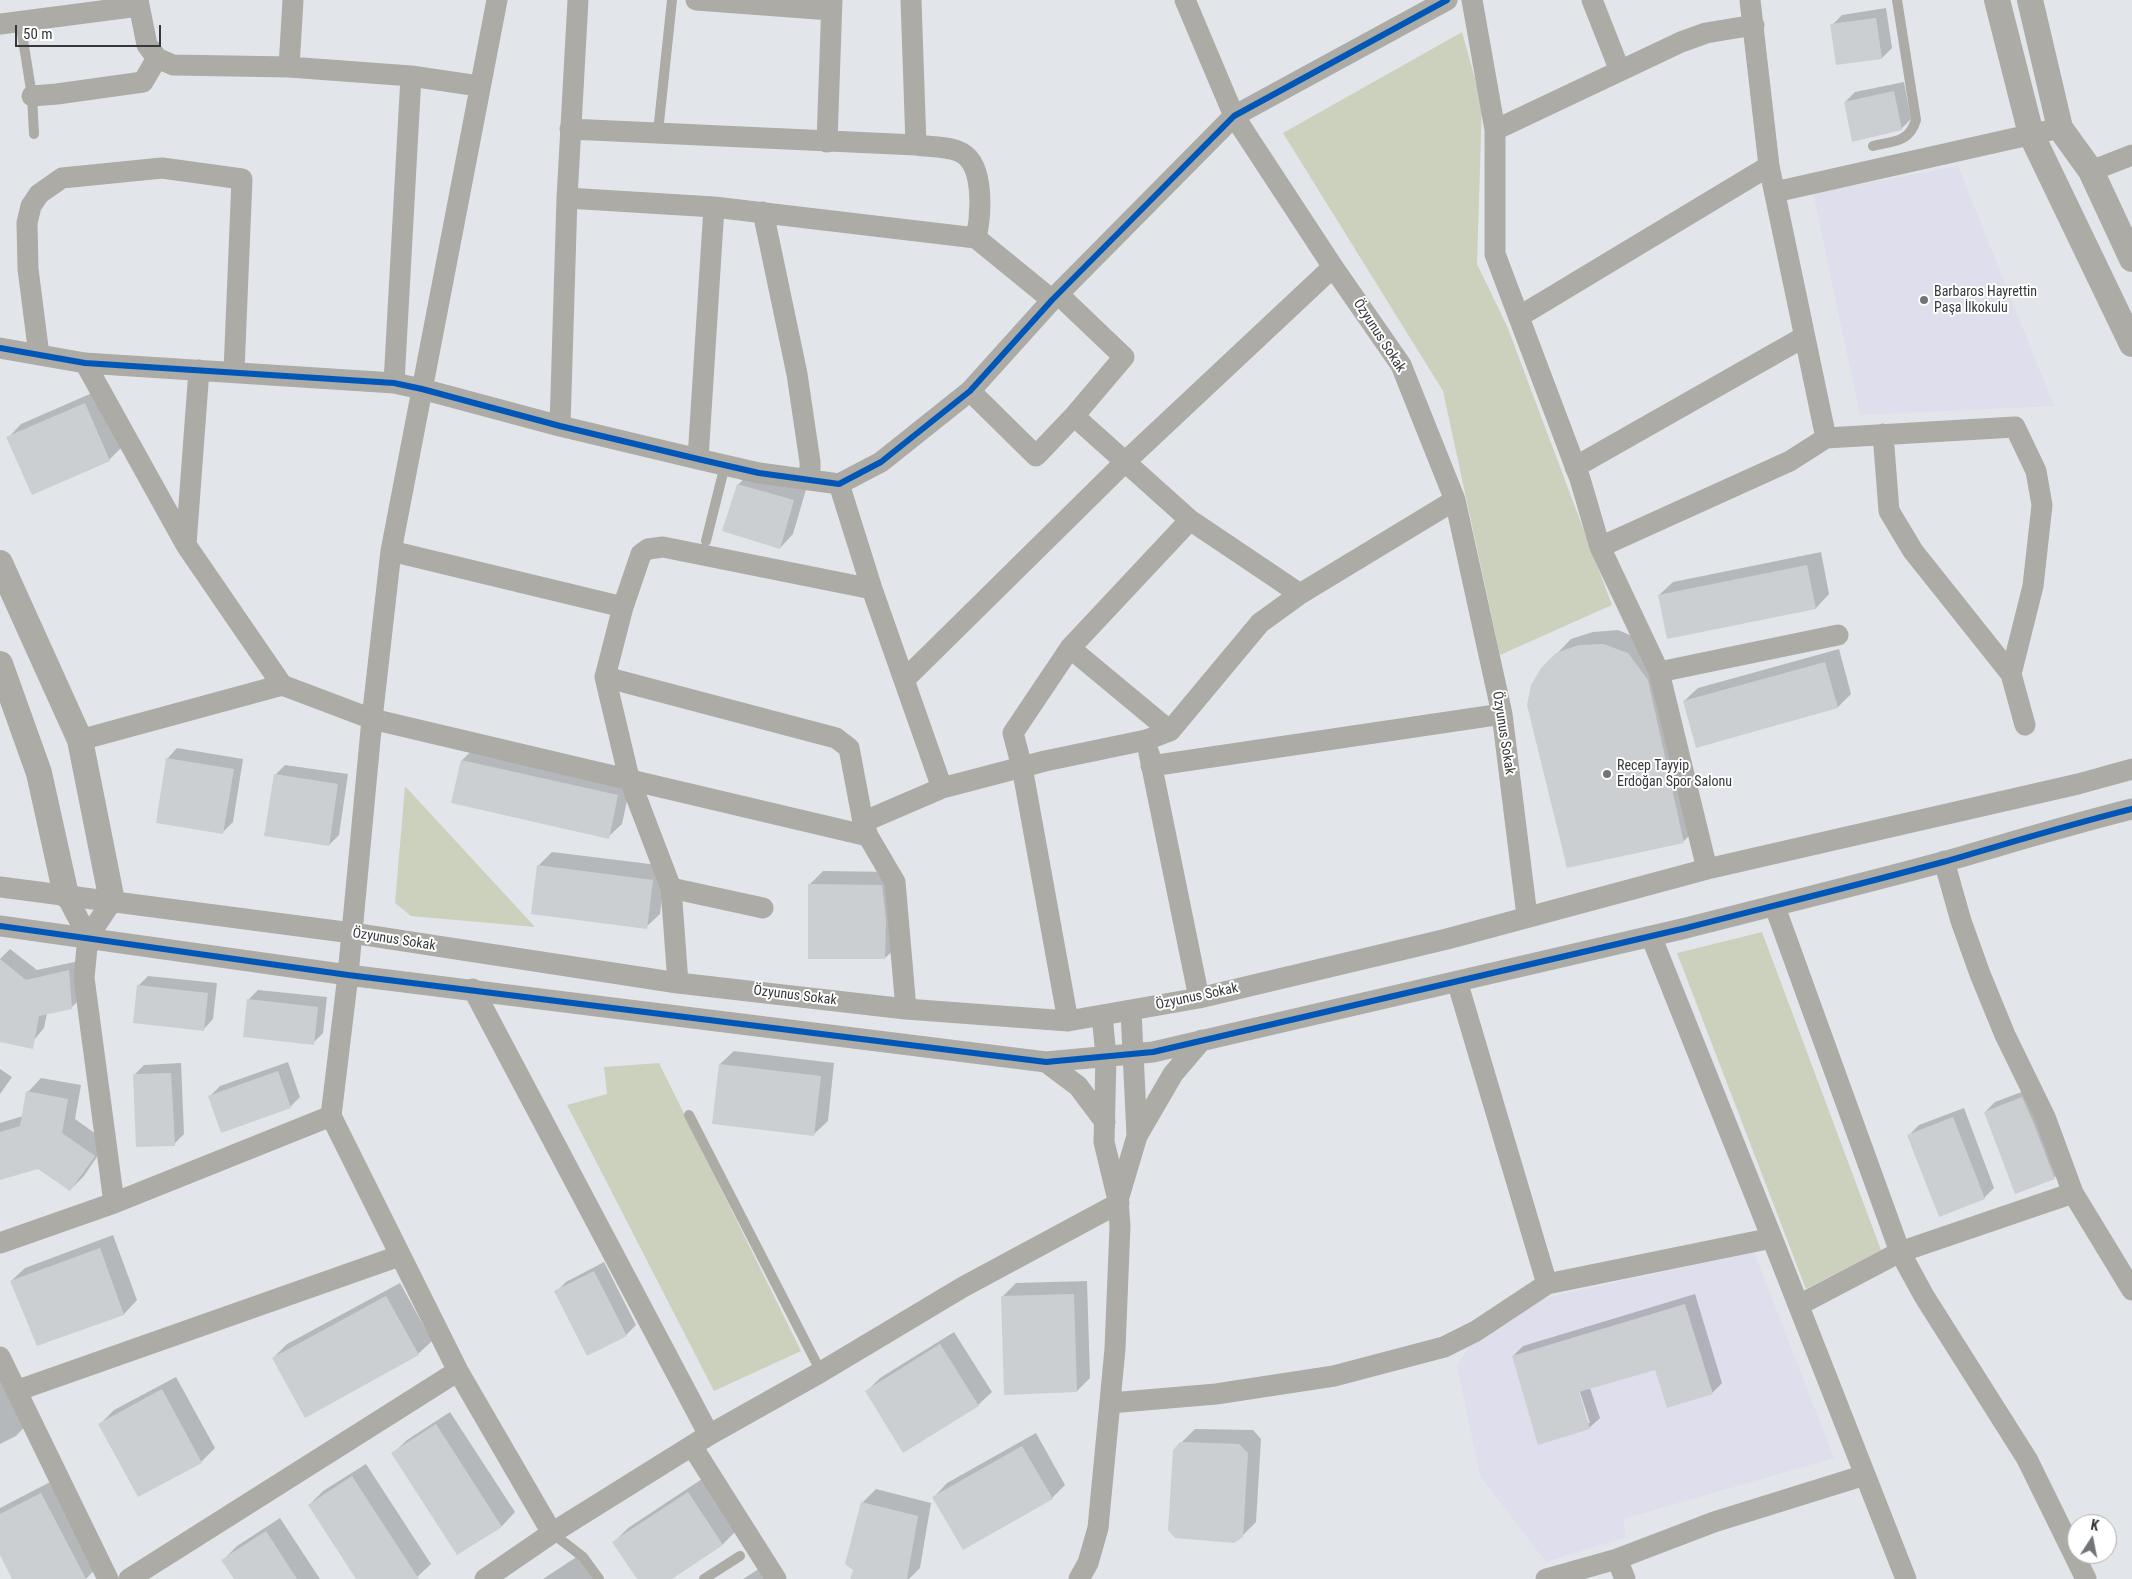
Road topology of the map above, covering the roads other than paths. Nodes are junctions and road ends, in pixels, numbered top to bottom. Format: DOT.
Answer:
graph roads {
  1 [pos="293,0"];
  2 [pos="497,0"];
  3 [pos="578,0"];
  4 [pos="672,0"];
  5 [pos="696,0"];
  6 [pos="911,0"];
  7 [pos="1185,0"];
  8 [pos="1447,0"];
  9 [pos="1472,0"];
  10 [pos="1592,0"];
  11 [pos="1750,0"];
  12 [pos="1897,0"];
  13 [pos="1997,0"];
  14 [pos="2030,0"];
  15 [pos="138,3"];
  16 [pos="832,5"];
  17 [pos="10,22"];
  18 [pos="1754,25"];
  19 [pos="157,58"];
  20 [pos="288,67"];
  21 [pos="1620,71"];
  22 [pos="411,76"];
  23 [pos="480,86"];
  24 [pos="32,96"];
  25 [pos="1234,116"];
  26 [pos="2060,128"];
  27 [pos="570,129"];
  28 [pos="1495,130"];
  29 [pos="658,132"];
  30 [pos="34,134"];
  31 [pos="2031,134"];
  32 [pos="826,142"];
  33 [pos="916,146"];
  34 [pos="1873,146"];
  35 [pos="2132,155"];
  36 [pos="1769,166"];
  37 [pos="2091,171"];
  38 [pos="1775,192"];
  39 [pos="567,198"];
  40 [pos="714,206"];
  41 [pos="763,212"];
  42 [pos="976,238"];
  43 [pos="2132,259"];
  44 [pos="1333,267"];
  45 [pos="1055,297"];
  46 [pos="1520,316"];
  47 [pos="1804,337"];
  48 [pos="2132,344"];
  49 [pos="0,348"];
  50 [pos="39,355"];
  51 [pos="85,363"];
  52 [pos="199,370"];
  53 [pos="234,371"];
  54 [pos="394,383"];
  55 [pos="422,389"];
  56 [pos="970,391"];
  57 [pos="1074,416"];
  58 [pos="560,426"];
  59 [pos="1883,434"];
  60 [pos="1826,438"];
  61 [pos="698,459"];
  62 [pos="1125,462"];
  63 [pos="725,465"];
  64 [pos="1575,467"];
  65 [pos="810,480"];
  66 [pos="839,484"];
  67 [pos="1455,500"];
  68 [pos="1190,520"];
  69 [pos="706,541"];
  70 [pos="186,545"];
  71 [pos="1600,547"];
  72 [pos="391,550"];
  73 [pos="0,563"];
  74 [pos="872,589"];
  75 [pos="1300,594"];
  76 [pos="623,606"];
  77 [pos="1838,635"];
  78 [pos="1070,648"];
  79 [pos="0,664"];
  80 [pos="1659,672"];
  81 [pos="2011,674"];
  82 [pos="605,678"];
  83 [pos="904,680"];
  84 [pos="282,684"];
  85 [pos="1502,714"];
  86 [pos="372,718"];
  87 [pos="2026,725"];
  88 [pos="1170,731"];
  89 [pos="80,740"];
  90 [pos="1146,740"];
  91 [pos="1151,766"];
  92 [pos="1022,767"];
  93 [pos="2132,769"];
  94 [pos="629,778"];
  95 [pos="942,788"];
  96 [pos="2132,809"];
  97 [pos="865,829"];
  98 [pos="1944,861"];
  99 [pos="1707,869"];
  100 [pos="0,887"];
  101 [pos="671,888"];
  102 [pos="66,895"];
  103 [pos="112,901"];
  104 [pos="1775,907"];
  105 [pos="763,908"];
  106 [pos="1527,916"];
  107 [pos="0,926"];
  108 [pos="352,933"];
  109 [pos="1652,936"];
  110 [pos="88,937"];
  111 [pos="348,975"];
  112 [pos="1457,981"];
  113 [pos="678,984"];
  114 [pos="473,989"];
  115 [pos="1199,998"];
  116 [pos="906,1009"];
  117 [pos="1131,1010"];
  118 [pos="1102,1015"];
  119 [pos="1068,1021"];
  120 [pos="1202,1040"];
  121 [pos="1133,1054"];
  122 [pos="1106,1056"];
  123 [pos="1046,1062"];
  124 [pos="689,1115"];
  125 [pos="331,1116"];
  126 [pos="1105,1122"];
  127 [pos="1137,1136"];
  128 [pos="2073,1193"];
  129 [pos="1118,1202"];
  130 [pos="114,1203"];
  131 [pos="1772,1238"];
  132 [pos="0,1243"];
  133 [pos="1900,1252"];
  134 [pos="399,1256"];
  135 [pos="1547,1284"];
  136 [pos="2132,1290"];
  137 [pos="1798,1305"];
  138 [pos="0,1357"];
  139 [pos="458,1371"];
  140 [pos="821,1372"];
  141 [pos="16,1391"];
  142 [pos="1110,1402"];
  143 [pos="701,1440"];
  144 [pos="1865,1475"];
  145 [pos="552,1532"];
  146 [pos="740,1556"];
  147 [pos="1621,1569"];
  148 [pos="1085,1578"];
  149 [pos="108,1579"];
  150 [pos="129,1579"];
  151 [pos="485,1579"];
  152 [pos="598,1579"];
  153 [pos="704,1579"];
  154 [pos="776,1579"];
  155 [pos="1546,1579"];
  156 [pos="1906,1579"];
  157 [pos="2086,1579"];
  1 -- 20 [label="street"];
  2 -- 23 [label="street"];
  3 -- 27 [label="street"];
  4 -- 29 [label="lane"];
  5 -- 16 [label="street"];
  6 -- 33 [label="street"];
  7 -- 25 [label="street, Özyunus Sokak"];
  8 -- 25 [label="street"];
  9 -- 28 [label="street"];
  10 -- 21 [label="street"];
  11 -- 18 [label="street"];
  12 -- 34 [label="lane"];
  13 -- 31 [label="street"];
  14 -- 26 [label="street"];
  15 -- 17 [label="street"];
  15 -- 19 [label="street"];
  16 -- 32 [label="street"];
  17 -- 24 [label="lane"];
  18 -- 21 [label="street"];
  18 -- 36 [label="street"];
  19 -- 20 [label="street"];
  19 -- 24 [label="street"];
  20 -- 22 [label="street"];
  21 -- 28 [label="street"];
  22 -- 23 [label="street"];
  22 -- 54 [label="street"];
  23 -- 55 [label="street"];
  24 -- 30 [label="lane"];
  25 -- 44 [label="street, Özyunus Sokak"];
  25 -- 45 [label="street"];
  26 -- 31 [label="street"];
  26 -- 37 [label="street"];
  27 -- 29 [label="street"];
  27 -- 39 [label="street"];
  28 -- 46 [label="street"];
  29 -- 32 [label="street"];
  31 -- 38 [label="street"];
  31 -- 48 [label="street"];
  32 -- 33 [label="street"];
  33 -- 42 [label="street"];
  35 -- 37 [label="street"];
  36 -- 38 [label="street"];
  36 -- 46 [label="street"];
  37 -- 43 [label="street"];
  38 -- 47 [label="street"];
  39 -- 40 [label="street"];
  39 -- 58 [label="street"];
  40 -- 41 [label="street"];
  40 -- 61 [label="street"];
  41 -- 42 [label="street"];
  41 -- 65 [label="street"];
  42 -- 45 [label="street"];
  44 -- 62 [label="street"];
  44 -- 67 [label="street, Özyunus Sokak"];
  45 -- 56 [label="street"];
  45 -- 57 [label="street"];
  46 -- 64 [label="street"];
  47 -- 60 [label="street"];
  47 -- 64 [label="street"];
  49 -- 50 [label="street"];
  50 -- 51 [label="street"];
  50 -- 53 [label="street"];
  51 -- 52 [label="street"];
  51 -- 70 [label="street"];
  52 -- 53 [label="street"];
  52 -- 70 [label="street"];
  53 -- 54 [label="street"];
  54 -- 55 [label="street"];
  55 -- 58 [label="street"];
  55 -- 72 [label="street"];
  56 -- 57 [label="street"];
  56 -- 66 [label="street"];
  57 -- 62 [label="street"];
  58 -- 61 [label="street"];
  59 -- 60 [label="street"];
  59 -- 81 [label="street"];
  59 -- 81 [label="street"];
  60 -- 71 [label="street"];
  61 -- 63 [label="street"];
  62 -- 68 [label="street"];
  62 -- 83 [label="street"];
  63 -- 65 [label="street"];
  63 -- 69 [label="lane"];
  64 -- 71 [label="street"];
  65 -- 66 [label="street"];
  66 -- 74 [label="street"];
  67 -- 75 [label="street"];
  67 -- 85 [label="street, Özyunus Sokak"];
  68 -- 75 [label="street"];
  68 -- 78 [label="street"];
  70 -- 84 [label="street"];
  71 -- 80 [label="street"];
  72 -- 76 [label="street"];
  72 -- 86 [label="street"];
  73 -- 89 [label="street"];
  74 -- 76 [label="street"];
  74 -- 83 [label="street"];
  75 -- 88 [label="street"];
  76 -- 82 [label="street"];
  77 -- 80 [label="street"];
  78 -- 88 [label="street"];
  78 -- 92 [label="street"];
  79 -- 102 [label="street"];
  80 -- 99 [label="street"];
  81 -- 87 [label="street"];
  82 -- 94 [label="street"];
  82 -- 97 [label="street"];
  83 -- 95 [label="street"];
  84 -- 86 [label="street"];
  84 -- 89 [label="street"];
  85 -- 91 [label="street"];
  85 -- 106 [label="street, Özyunus Sokak"];
  86 -- 94 [label="street"];
  86 -- 108 [label="street"];
  88 -- 90 [label="street"];
  89 -- 103 [label="street"];
  90 -- 91 [label="street"];
  90 -- 92 [label="street"];
  91 -- 115 [label="street"];
  92 -- 95 [label="street"];
  92 -- 119 [label="street"];
  93 -- 99 [label="street"];
  94 -- 97 [label="street"];
  94 -- 101 [label="street"];
  95 -- 97 [label="street"];
  96 -- 98 [label="street"];
  97 -- 116 [label="street"];
  98 -- 104 [label="street"];
  98 -- 128 [label="street"];
  99 -- 106 [label="street"];
  100 -- 102 [label="street, Özyunus Sokak"];
  101 -- 105 [label="street"];
  101 -- 113 [label="street"];
  102 -- 103 [label="street, Özyunus Sokak"];
  102 -- 110 [label="street"];
  103 -- 108 [label="street, Özyunus Sokak"];
  103 -- 110 [label="street"];
  104 -- 109 [label="street"];
  104 -- 133 [label="street"];
  106 -- 115 [label="street, Özyunus Sokak"];
  107 -- 110 [label="street"];
  108 -- 111 [label="street"];
  108 -- 113 [label="street, Özyunus Sokak"];
  109 -- 112 [label="street"];
  109 -- 131 [label="street"];
  110 -- 111 [label="street"];
  110 -- 130 [label="street"];
  111 -- 114 [label="street"];
  111 -- 125 [label="street"];
  112 -- 120 [label="street"];
  112 -- 135 [label="street"];
  113 -- 116 [label="street, Özyunus Sokak"];
  114 -- 123 [label="street"];
  114 -- 143 [label="street"];
  115 -- 117 [label="street, Özyunus Sokak"];
  116 -- 119 [label="street, Özyunus Sokak"];
  117 -- 118 [label="street, Özyunus Sokak"];
  117 -- 121 [label="street"];
  118 -- 119 [label="street, Özyunus Sokak"];
  118 -- 122 [label="street"];
  120 -- 121 [label="street"];
  120 -- 127 [label="street"];
  121 -- 122 [label="street"];
  121 -- 127 [label="street"];
  122 -- 123 [label="street"];
  122 -- 126 [label="street"];
  123 -- 126 [label="street"];
  124 -- 140 [label="lane"];
  125 -- 130 [label="street"];
  125 -- 134 [label="street"];
  126 -- 129 [label="street"];
  127 -- 129 [label="street"];
  128 -- 133 [label="street"];
  128 -- 136 [label="street"];
  129 -- 140 [label="street"];
  129 -- 142 [label="street"];
  130 -- 132 [label="street"];
  131 -- 135 [label="street"];
  131 -- 137 [label="street"];
  133 -- 137 [label="street"];
  133 -- 157 [label="street"];
  134 -- 139 [label="street"];
  134 -- 141 [label="street"];
  135 -- 142 [label="street"];
  137 -- 144 [label="street"];
  138 -- 141 [label="street"];
  139 -- 145 [label="street"];
  139 -- 150 [label="street"];
  140 -- 143 [label="street"];
  141 -- 149 [label="street"];
  142 -- 148 [label="street"];
  143 -- 145 [label="street"];
  143 -- 154 [label="street"];
  144 -- 147 [label="street"];
  144 -- 156 [label="street"];
  145 -- 151 [label="street"];
  145 -- 152 [label="lane"];
  146 -- 153 [label="lane"];
  147 -- 155 [label="street"];
}
